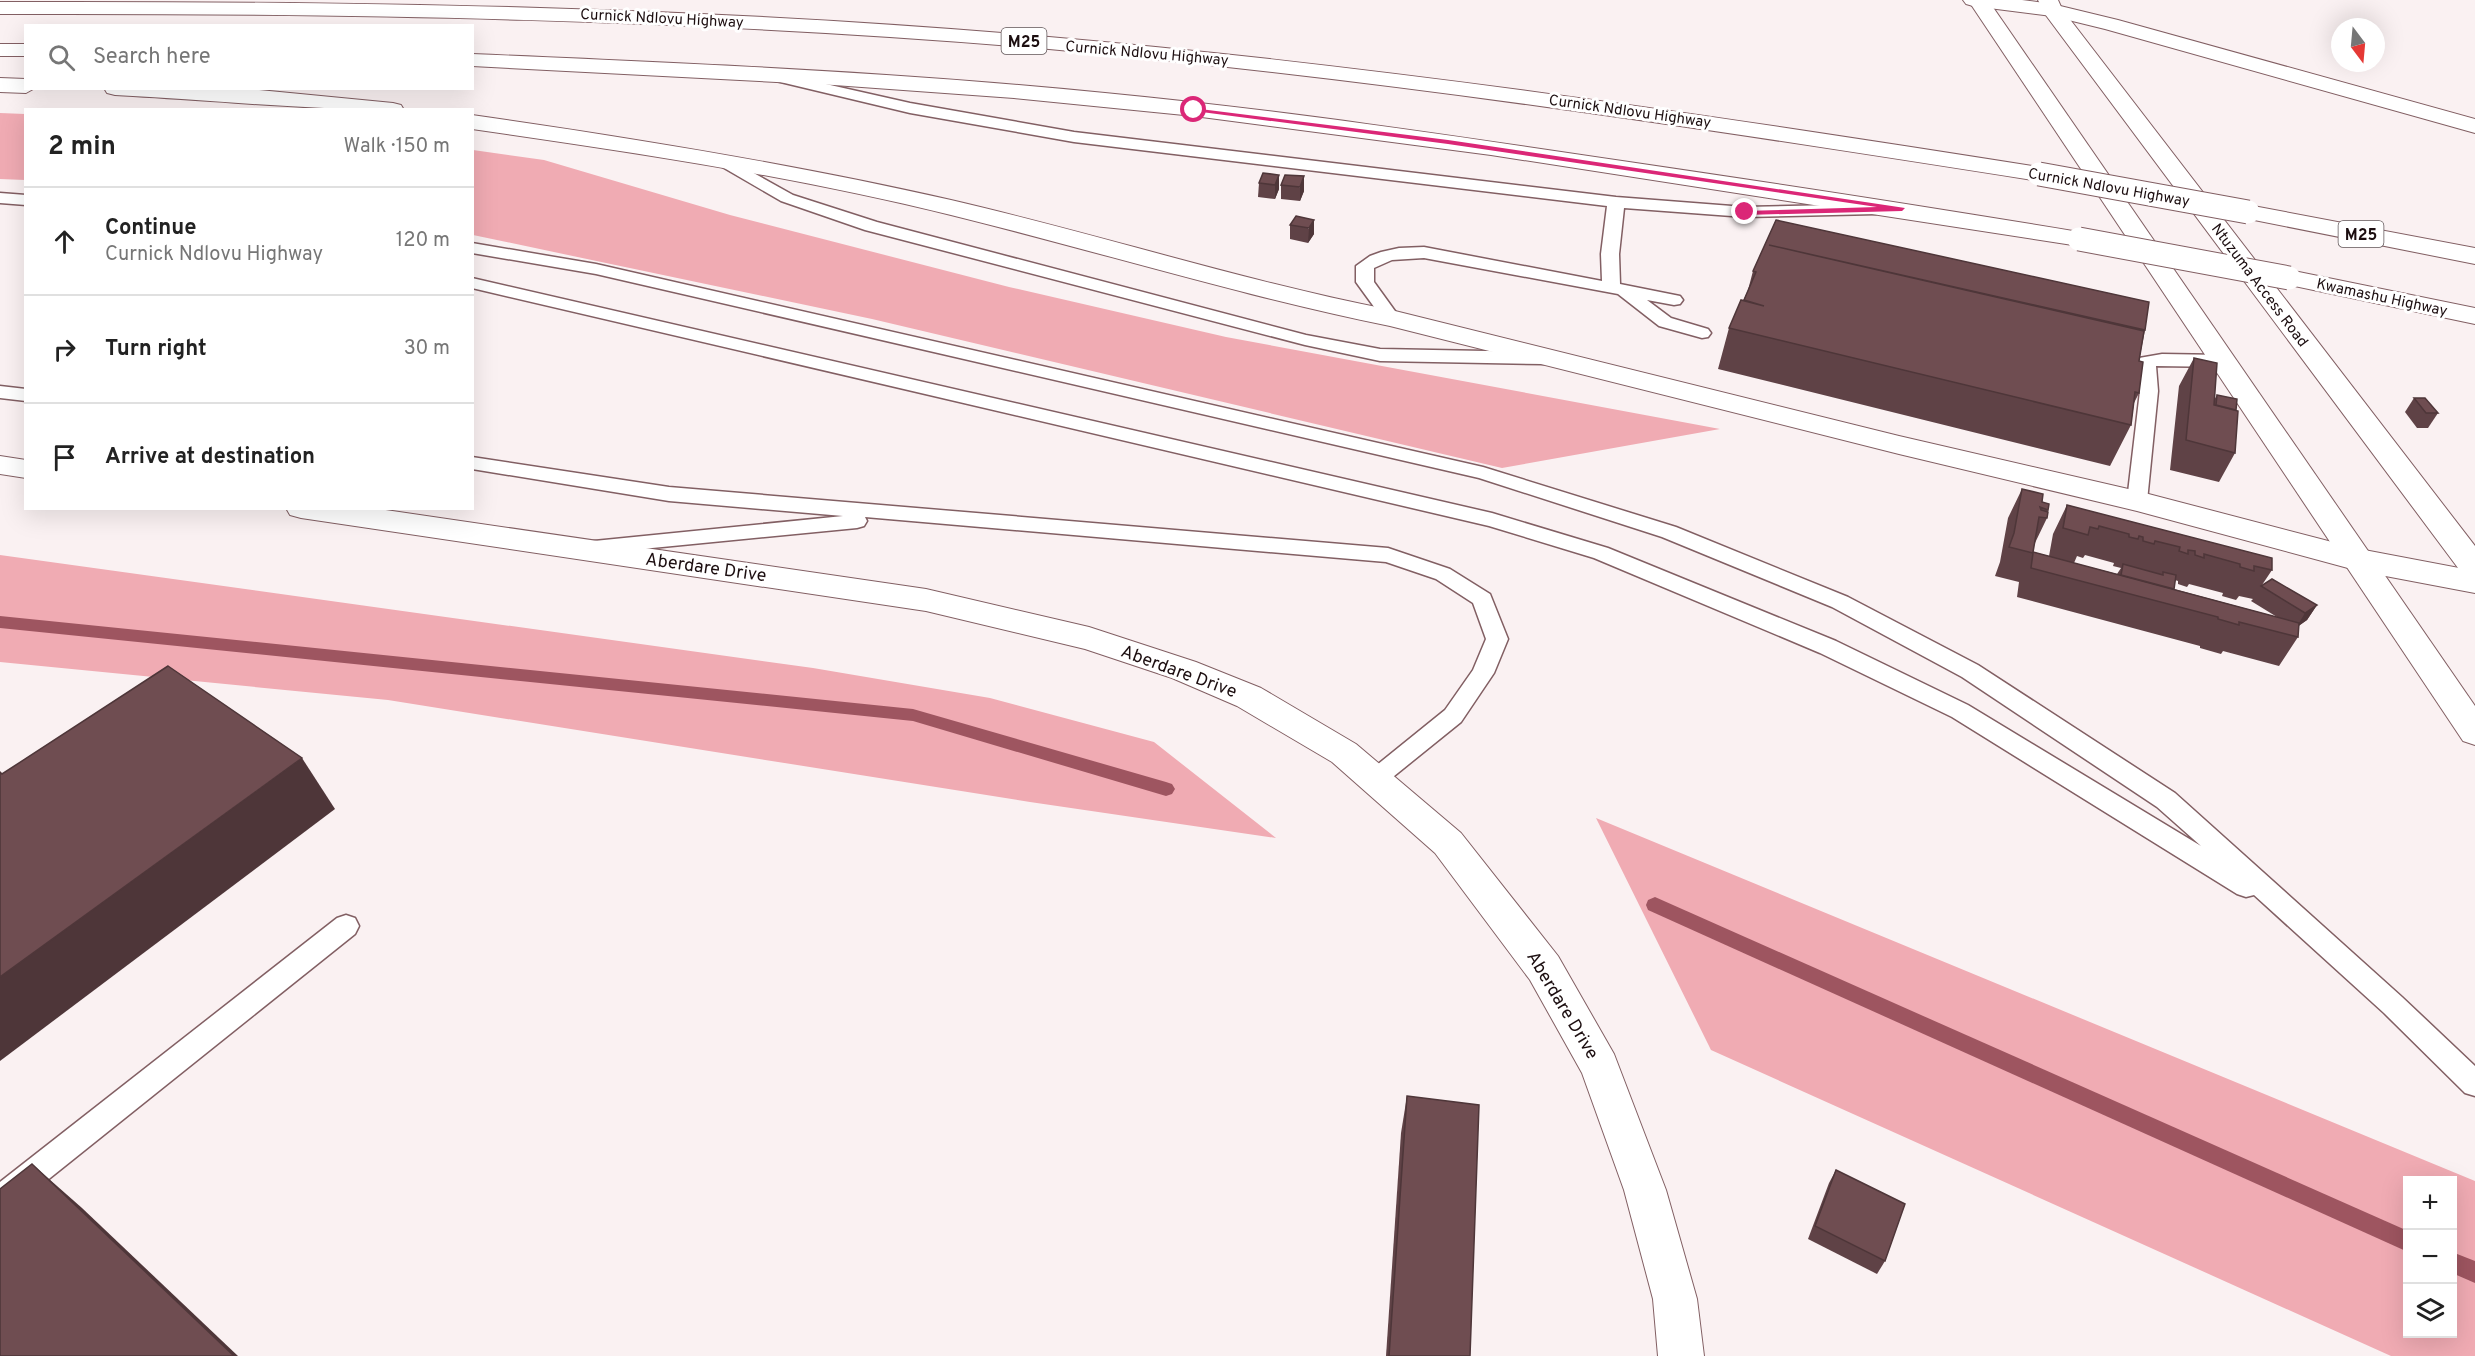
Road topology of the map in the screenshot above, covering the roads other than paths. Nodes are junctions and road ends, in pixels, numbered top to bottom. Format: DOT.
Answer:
graph roads {
  1 [pos="1973,0"];
  2 [pos="1978,0"];
  3 [pos="2050,5"];
  4 [pos="0,8"];
  5 [pos="0,50"];
  6 [pos="24,50"];
  7 [pos="474,60"];
  8 [pos="772,76"];
  9 [pos="0,85"];
  10 [pos="24,86"];
  11 [pos="150,90"];
  12 [pos="374,108"];
  13 [pos="474,122"];
  14 [pos="2475,126"];
  15 [pos="725,162"];
  16 [pos="0,197"];
  17 [pos="24,198"];
  18 [pos="1616,202"];
  19 [pos="1902,208"];
  20 [pos="474,248"];
  21 [pos="2475,256"];
  22 [pos="474,283"];
  23 [pos="1615,287"];
  24 [pos="1674,300"];
  25 [pos="2475,316"];
  26 [pos="1391,318"];
  27 [pos="1702,333"];
  28 [pos="1544,358"];
  29 [pos="2224,362"];
  30 [pos="0,392"];
  31 [pos="24,395"];
  32 [pos="474,463"];
  33 [pos="0,465"];
  34 [pos="24,469"];
  35 [pos="2137,501"];
  36 [pos="315,510"];
  37 [pos="913,515"];
  38 [pos="578,549"];
  39 [pos="2359,560"];
  40 [pos="2475,568"];
  41 [pos="2475,582"];
  42 [pos="2475,732"];
  43 [pos="1375,779"];
  44 [pos="2295,919"];
  45 [pos="346,926"];
  46 [pos="2475,1084"];
  47 [pos="0,1200"];
  48 [pos="1681,1356"];
  1 -- 2 [label="main road"];
  2 -- 3 [label="main road"];
  2 -- 29 [label="main road"];
  3 -- 14 [label="main road"];
  3 -- 40 [label="main road, Ntuzuma Access Road"];
  4 -- 21 [label="main road, Curnick Ndlovu Highway / M25, bridge"];
  5 -- 6 [label="main road"];
  7 -- 8 [label="main road"];
  8 -- 18 [label="lane"];
  8 -- 19 [label="main road"];
  9 -- 10 [label="main road"];
  11 -- 12 [label="main road"];
  13 -- 15 [label="main road"];
  15 -- 26 [label="main road"];
  15 -- 28 [label="lane"];
  16 -- 17 [label="lane"];
  18 -- 19 [label="lane"];
  18 -- 23 [label="lane"];
  19 -- 25 [label="main road, Kwamashu Highway, bridge"];
  20 -- 44 [label="lane"];
  22 -- 44 [label="lane"];
  23 -- 24 [label="lane"];
  23 -- 26 [label="lane"];
  23 -- 27 [label="lane"];
  26 -- 28 [label="main road"];
  28 -- 35 [label="main road"];
  29 -- 35 [label="lane"];
  29 -- 39 [label="main road"];
  30 -- 31 [label="lane"];
  32 -- 37 [label="lane"];
  33 -- 34 [label="main road"];
  35 -- 39 [label="main road"];
  36 -- 38 [label="main road, Aberdare Drive"];
  37 -- 38 [label="lane"];
  37 -- 43 [label="lane"];
  38 -- 43 [label="main road, Aberdare Drive"];
  39 -- 41 [label="main road"];
  39 -- 42 [label="main road"];
  43 -- 48 [label="main road, Aberdare Drive"];
  44 -- 46 [label="lane"];
  45 -- 47 [label="lane"];
}
